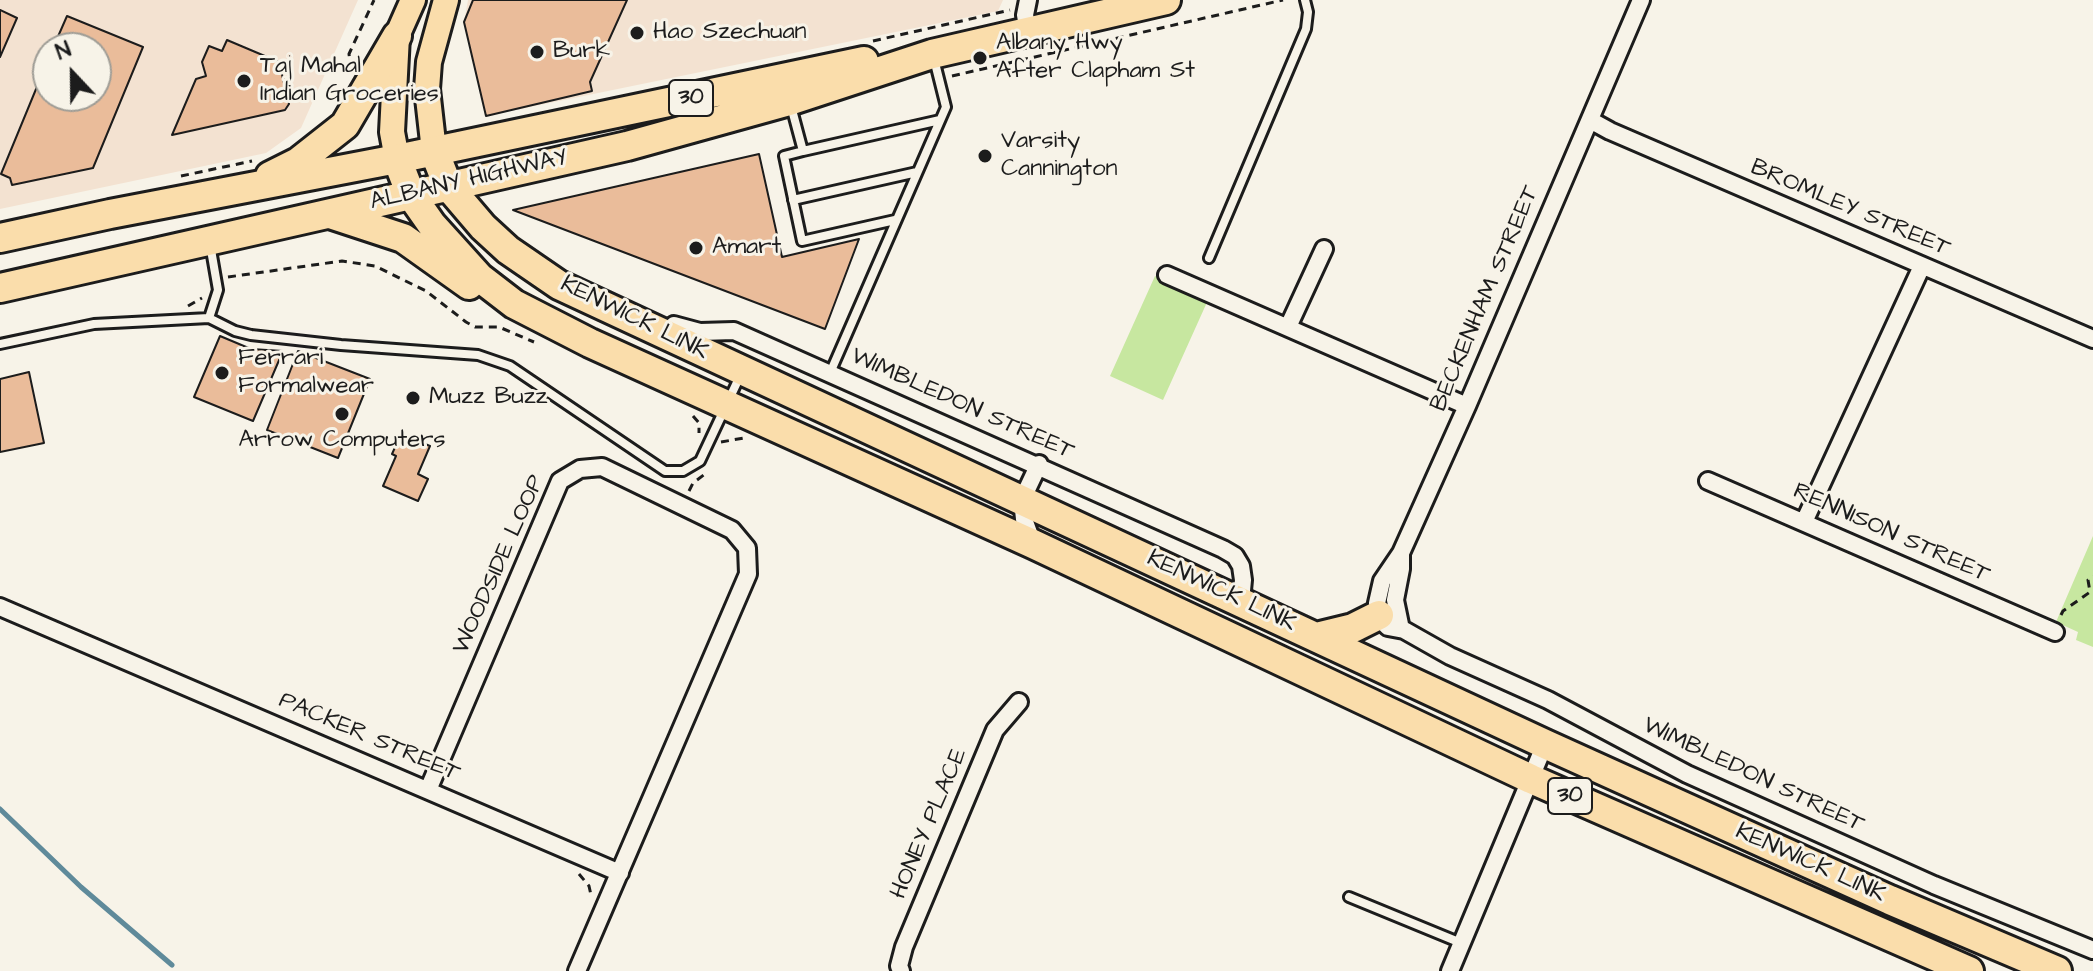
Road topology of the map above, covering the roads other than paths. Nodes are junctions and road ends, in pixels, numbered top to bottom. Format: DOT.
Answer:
graph roads {
  1 [pos="413,0"];
  2 [pos="446,0"];
  3 [pos="1028,0"];
  4 [pos="1166,0"];
  5 [pos="1305,0"];
  6 [pos="1641,0"];
  7 [pos="1028,31"];
  8 [pos="397,36"];
  9 [pos="932,54"];
  10 [pos="789,101"];
  11 [pos="940,120"];
  12 [pos="1590,120"];
  13 [pos="434,151"];
  14 [pos="803,151"];
  15 [pos="397,159"];
  16 [pos="917,172"];
  17 [pos="448,186"];
  18 [pos="245,188"];
  19 [pos="411,195"];
  20 [pos="793,200"];
  21 [pos="327,214"];
  22 [pos="895,220"];
  23 [pos="0,238"];
  24 [pos="209,242"];
  25 [pos="1324,249"];
  26 [pos="1209,258"];
  27 [pos="1922,266"];
  28 [pos="1167,275"];
  29 [pos="0,288"];
  30 [pos="514,304"];
  31 [pos="618,313"];
  32 [pos="209,318"];
  33 [pos="1288,327"];
  34 [pos="2093,339"];
  35 [pos="0,344"];
  36 [pos="742,371"];
  37 [pos="830,373"];
  38 [pos="1467,406"];
  39 [pos="727,407"];
  40 [pos="1039,464"];
  41 [pos="1708,481"];
  42 [pos="1022,500"];
  43 [pos="1804,522"];
  44 [pos="1033,544"];
  45 [pos="1401,553"];
  46 [pos="1241,601"];
  47 [pos="0,607"];
  48 [pos="1390,622"];
  49 [pos="2057,627"];
  50 [pos="1316,637"];
  51 [pos="1019,702"];
  52 [pos="1545,744"];
  53 [pos="1531,779"];
  54 [pos="428,790"];
  55 [pos="620,873"];
  56 [pos="1349,897"];
  57 [pos="1461,943"];
  58 [pos="2093,950"];
  59 [pos="577,971"];
  60 [pos="901,971"];
  61 [pos="1450,971"];
  62 [pos="1969,971"];
  63 [pos="2057,971"];
  1 -- 8 [label="main road"];
  2 -- 13 [label="main road"];
  3 -- 7 [label="street"];
  4 -- 7 [label="highway, ALBANY HIGHWAY / 30"];
  5 -- 26 [label="lane"];
  6 -- 12 [label="street, BECKENHAM STREET"];
  7 -- 9 [label="highway, ALBANY HIGHWAY / 30"];
  8 -- 15 [label="main road"];
  8 -- 18 [label="highway"];
  9 -- 10 [label="highway, ALBANY HIGHWAY / 30"];
  9 -- 11 [label="lane"];
  9 -- 13 [label="highway, ALBANY HIGHWAY / 30"];
  10 -- 14 [label="lane"];
  10 -- 17 [label="highway, ALBANY HIGHWAY / 30"];
  11 -- 14 [label="lane"];
  11 -- 16 [label="lane"];
  12 -- 27 [label="street, BROMLEY STREET"];
  12 -- 38 [label="street, BECKENHAM STREET"];
  13 -- 15 [label="highway, ALBANY HIGHWAY / 30"];
  13 -- 17 [label="highway, KENWICK LINK / 30"];
  14 -- 20 [label="lane"];
  15 -- 18 [label="highway, ALBANY HIGHWAY / 30"];
  15 -- 19 [label="highway, KENWICK LINK / 30"];
  16 -- 20 [label="lane"];
  16 -- 22 [label="lane"];
  17 -- 19 [label="highway, ALBANY HIGHWAY / 30"];
  17 -- 31 [label="highway, KENWICK LINK / 30"];
  18 -- 23 [label="highway, ALBANY HIGHWAY / 30"];
  19 -- 21 [label="highway, ALBANY HIGHWAY / 30"];
  19 -- 30 [label="highway, KENWICK LINK / 30"];
  20 -- 22 [label="lane"];
  21 -- 24 [label="highway, ALBANY HIGHWAY / 30"];
  21 -- 30 [label="highway"];
  22 -- 37 [label="lane"];
  24 -- 29 [label="highway, ALBANY HIGHWAY / 30"];
  24 -- 32 [label="lane"];
  25 -- 33 [label="street"];
  27 -- 34 [label="street, BROMLEY STREET"];
  27 -- 43 [label="street"];
  28 -- 33 [label="street"];
  30 -- 39 [label="highway, KENWICK LINK / 30"];
  31 -- 36 [label="highway, KENWICK LINK / 30"];
  31 -- 37 [label="street, WIMBLEDON STREET"];
  32 -- 35 [label="lane"];
  32 -- 39 [label="lane"];
  33 -- 38 [label="street"];
  36 -- 39 [label="lane"];
  36 -- 42 [label="highway, KENWICK LINK / 30"];
  37 -- 40 [label="street, WIMBLEDON STREET"];
  38 -- 45 [label="street, BECKENHAM STREET"];
  39 -- 44 [label="highway, KENWICK LINK / 30"];
  40 -- 42 [label="street"];
  40 -- 46 [label="street, WIMBLEDON STREET"];
  41 -- 43 [label="street, RENNISON STREET"];
  42 -- 44 [label="street"];
  42 -- 46 [label="highway, KENWICK LINK / 30"];
  43 -- 49 [label="street, RENNISON STREET"];
  44 -- 53 [label="highway, KENWICK LINK / 30"];
  45 -- 48 [label="street"];
  45 -- 48 [label="street, BECKENHAM STREET"];
  46 -- 50 [label="highway, KENWICK LINK / 30"];
  47 -- 54 [label="street, PACKER STREET"];
  48 -- 50 [label="highway"];
  48 -- 58 [label="street, WIMBLEDON STREET"];
  50 -- 52 [label="highway, KENWICK LINK / 30"];
  51 -- 60 [label="street, HONEY PLACE"];
  52 -- 53 [label="street"];
  52 -- 63 [label="highway, KENWICK LINK / 30"];
  53 -- 57 [label="street"];
  53 -- 62 [label="highway, KENWICK LINK / 30"];
  54 -- 55 [label="street, PACKER STREET"];
  54 -- 55 [label="street, WOODSIDE LOOP"];
  55 -- 59 [label="street"];
  56 -- 57 [label="lane"];
  57 -- 61 [label="street"];
}
